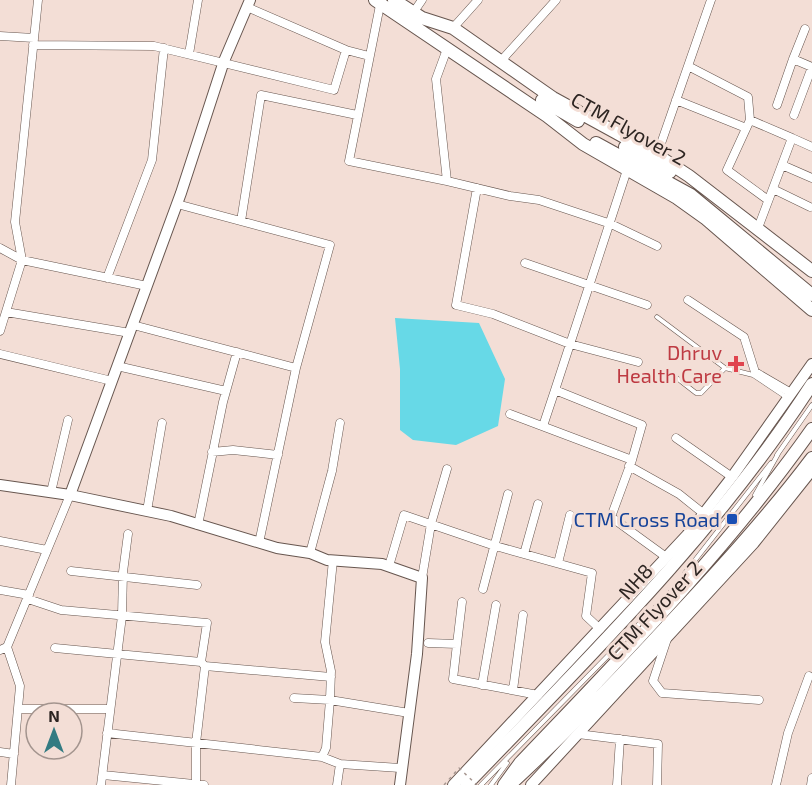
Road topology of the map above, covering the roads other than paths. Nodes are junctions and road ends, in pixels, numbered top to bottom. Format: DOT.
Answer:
graph roads {
  1 [pos="38,0"];
  2 [pos="198,0"];
  3 [pos="394,0"];
  4 [pos="422,0"];
  5 [pos="478,0"];
  6 [pos="556,0"];
  7 [pos="711,0"];
  8 [pos="378,1"];
  9 [pos="249,4"];
  10 [pos="417,15"];
  11 [pos="805,29"];
  12 [pos="449,31"];
  13 [pos="0,36"];
  14 [pos="33,41"];
  15 [pos="164,48"];
  16 [pos="447,49"];
  17 [pos="346,50"];
  18 [pos="189,54"];
  19 [pos="369,56"];
  20 [pos="793,59"];
  21 [pos="224,61"];
  22 [pos="500,62"];
  23 [pos="688,66"];
  24 [pos="812,67"];
  25 [pos="676,100"];
  26 [pos="777,105"];
  27 [pos="357,115"];
  28 [pos="794,115"];
  29 [pos="547,116"];
  30 [pos="748,124"];
  31 [pos="792,138"];
  32 [pos="812,147"];
  33 [pos="657,155"];
  34 [pos="782,165"];
  35 [pos="627,170"];
  36 [pos="812,178"];
  37 [pos="447,181"];
  38 [pos="477,188"];
  39 [pos="773,189"];
  40 [pos="768,200"];
  41 [pos="177,204"];
  42 [pos="810,207"];
  43 [pos="241,221"];
  44 [pos="611,224"];
  45 [pos="758,228"];
  46 [pos="657,246"];
  47 [pos="0,248"];
  48 [pos="22,260"];
  49 [pos="525,263"];
  50 [pos="812,272"];
  51 [pos="107,278"];
  52 [pos="812,279"];
  53 [pos="590,285"];
  54 [pos="147,286"];
  55 [pos="812,295"];
  56 [pos="688,300"];
  57 [pos="647,305"];
  58 [pos="812,310"];
  59 [pos="6,312"];
  60 [pos="657,317"];
  61 [pos="131,329"];
  62 [pos="0,331"];
  63 [pos="570,344"];
  64 [pos="237,352"];
  65 [pos="0,354"];
  66 [pos="638,362"];
  67 [pos="812,364"];
  68 [pos="117,366"];
  69 [pos="296,368"];
  70 [pos="725,368"];
  71 [pos="669,372"];
  72 [pos="112,381"];
  73 [pos="812,384"];
  74 [pos="555,390"];
  75 [pos="226,391"];
  76 [pos="789,395"];
  77 [pos="812,405"];
  78 [pos="510,414"];
  79 [pos="68,420"];
  80 [pos="162,423"];
  81 [pos="340,423"];
  82 [pos="543,426"];
  83 [pos="812,429"];
  84 [pos="676,438"];
  85 [pos="212,452"];
  86 [pos="778,454"];
  87 [pos="278,455"];
  88 [pos="812,458"];
  89 [pos="631,463"];
  90 [pos="447,469"];
  91 [pos="812,470"];
  92 [pos="732,477"];
  93 [pos="0,485"];
  94 [pos="51,492"];
  95 [pos="508,494"];
  96 [pos="70,495"];
  97 [pos="538,504"];
  98 [pos="147,512"];
  99 [pos="704,513"];
  100 [pos="570,515"];
  101 [pos="431,524"];
  102 [pos="198,525"];
  103 [pos="128,534"];
  104 [pos="0,541"];
  105 [pos="259,543"];
  106 [pos="492,545"];
  107 [pos="48,550"];
  108 [pos="310,554"];
  109 [pos="524,554"];
  110 [pos="666,557"];
  111 [pos="333,560"];
  112 [pos="558,563"];
  113 [pos="389,566"];
  114 [pos="71,571"];
  115 [pos="125,578"];
  116 [pos="422,578"];
  117 [pos="682,579"];
  118 [pos="644,582"];
  119 [pos="197,585"];
  120 [pos="483,589"];
  121 [pos="0,590"];
  122 [pos="654,591"];
  123 [pos="28,597"];
  124 [pos="462,602"];
  125 [pos="496,605"];
  126 [pos="523,615"];
  127 [pos="122,616"];
  128 [pos="600,629"];
  129 [pos="669,635"];
  130 [pos="428,644"];
  131 [pos="457,644"];
  132 [pos="4,648"];
  133 [pos="55,648"];
  134 [pos="117,655"];
  135 [pos="203,664"];
  136 [pos="809,676"];
  137 [pos="331,678"];
  138 [pos="482,685"];
  139 [pos="513,690"];
  140 [pos="538,695"];
  141 [pos="294,699"];
  142 [pos="330,700"];
  143 [pos="759,700"];
  144 [pos="18,709"];
  145 [pos="110,709"];
  146 [pos="409,713"];
  147 [pos="107,732"];
  148 [pos="578,734"];
  149 [pos="620,739"];
  150 [pos="196,742"];
  151 [pos="514,752"];
  152 [pos="0,753"];
  153 [pos="14,754"];
  154 [pos="322,757"];
  155 [pos="340,764"];
  156 [pos="400,768"];
  157 [pos="103,775"];
  158 [pos="812,778"];
  159 [pos="510,784"];
  160 [pos="11,785"];
  161 [pos="101,785"];
  162 [pos="196,785"];
  163 [pos="204,785"];
  164 [pos="337,785"];
  165 [pos="400,785"];
  166 [pos="453,785"];
  167 [pos="466,785"];
  168 [pos="479,785"];
  169 [pos="490,785"];
  170 [pos="531,785"];
  171 [pos="617,785"];
  172 [pos="657,785"];
  173 [pos="776,785"];
  174 [pos="811,785"];
  1 -- 14 [label="street"];
  2 -- 18 [label="street"];
  3 -- 10 [label="main road"];
  4 -- 10 [label="street"];
  5 -- 12 [label="street"];
  6 -- 22 [label="street"];
  7 -- 23 [label="street"];
  8 -- 16 [label="main road"];
  8 -- 19 [label="street"];
  9 -- 17 [label="street"];
  9 -- 21 [label="street"];
  10 -- 12 [label="main road"];
  11 -- 20 [label="street"];
  12 -- 22 [label="main road"];
  12 -- 52 [label="main road, CTM Flyover 2"];
  13 -- 14 [label="street"];
  14 -- 15 [label="street"];
  14 -- 48 [label="street"];
  15 -- 18 [label="street"];
  15 -- 51 [label="street"];
  16 -- 29 [label="main road"];
  16 -- 37 [label="street"];
  17 -- 19 [label="street"];
  17 -- 21 [label="street"];
  18 -- 21 [label="street"];
  19 -- 27 [label="street"];
  20 -- 24 [label="street"];
  20 -- 26 [label="street"];
  21 -- 41 [label="street"];
  22 -- 33 [label="main road"];
  23 -- 25 [label="street"];
  23 -- 30 [label="street"];
  24 -- 28 [label="street"];
  25 -- 30 [label="street"];
  25 -- 33 [label="street"];
  27 -- 37 [label="street"];
  27 -- 43 [label="street"];
  29 -- 35 [label="main road"];
  29 -- 55 [label="main road"];
  30 -- 31 [label="street"];
  30 -- 40 [label="street"];
  31 -- 32 [label="street"];
  31 -- 34 [label="street"];
  33 -- 45 [label="main road"];
  34 -- 36 [label="street"];
  34 -- 39 [label="street"];
  35 -- 44 [label="street"];
  35 -- 58 [label="main road"];
  37 -- 38 [label="street"];
  38 -- 44 [label="street"];
  38 -- 63 [label="street"];
  39 -- 40 [label="street"];
  39 -- 42 [label="street"];
  40 -- 45 [label="street"];
  41 -- 43 [label="street"];
  41 -- 54 [label="street"];
  43 -- 69 [label="street"];
  44 -- 46 [label="street"];
  44 -- 53 [label="street"];
  45 -- 50 [label="main road"];
  47 -- 48 [label="street"];
  48 -- 51 [label="street"];
  48 -- 59 [label="street"];
  49 -- 53 [label="street"];
  51 -- 54 [label="street"];
  53 -- 57 [label="street"];
  53 -- 63 [label="street"];
  54 -- 61 [label="street"];
  56 -- 76 [label="street"];
  59 -- 61 [label="street"];
  59 -- 62 [label="street"];
  60 -- 70 [label="lane"];
  61 -- 64 [label="street"];
  61 -- 68 [label="street"];
  63 -- 66 [label="street"];
  63 -- 74 [label="street"];
  64 -- 69 [label="street"];
  64 -- 75 [label="street"];
  65 -- 72 [label="street"];
  67 -- 76 [label="street"];
  68 -- 72 [label="street"];
  68 -- 75 [label="street"];
  69 -- 87 [label="street"];
  70 -- 71 [label="lane"];
  70 -- 76 [label="lane"];
  72 -- 96 [label="street"];
  73 -- 122 [label="main road, NH8"];
  74 -- 82 [label="street"];
  74 -- 89 [label="street"];
  75 -- 85 [label="street"];
  76 -- 92 [label="street"];
  77 -- 86 [label="lane"];
  78 -- 82 [label="street"];
  79 -- 94 [label="street"];
  80 -- 98 [label="street"];
  81 -- 108 [label="street"];
  82 -- 89 [label="street"];
  83 -- 159 [label="main road"];
  84 -- 92 [label="street"];
  85 -- 87 [label="street"];
  85 -- 102 [label="street"];
  86 -- 117 [label="lane"];
  86 -- 117 [label="lane"];
  87 -- 105 [label="street"];
  88 -- 159 [label="main road, CTM Flyover 2"];
  89 -- 99 [label="street"];
  89 -- 110 [label="street"];
  90 -- 101 [label="street"];
  91 -- 129 [label="street"];
  92 -- 99 [label="street"];
  93 -- 94 [label="street"];
  94 -- 96 [label="street"];
  95 -- 106 [label="street"];
  96 -- 98 [label="street"];
  96 -- 107 [label="street"];
  97 -- 109 [label="street"];
  98 -- 102 [label="street"];
  99 -- 110 [label="street"];
  100 -- 112 [label="street"];
  101 -- 106 [label="street"];
  101 -- 113 [label="street"];
  101 -- 116 [label="street"];
  102 -- 105 [label="street"];
  103 -- 115 [label="street"];
  104 -- 107 [label="street"];
  105 -- 108 [label="street"];
  106 -- 109 [label="street"];
  106 -- 120 [label="street"];
  107 -- 123 [label="street"];
  108 -- 111 [label="street"];
  109 -- 112 [label="street"];
  110 -- 118 [label="street"];
  111 -- 113 [label="street"];
  111 -- 137 [label="street"];
  112 -- 128 [label="street"];
  113 -- 116 [label="street"];
  114 -- 115 [label="street"];
  115 -- 119 [label="street"];
  115 -- 127 [label="street"];
  116 -- 146 [label="street"];
  117 -- 151 [label="lane"];
  118 -- 122 [label="street"];
  118 -- 128 [label="street"];
  121 -- 123 [label="street"];
  122 -- 167 [label="main road, NH8"];
  123 -- 127 [label="street"];
  123 -- 132 [label="street"];
  124 -- 131 [label="street"];
  125 -- 138 [label="street"];
  126 -- 139 [label="street"];
  127 -- 134 [label="street"];
  127 -- 135 [label="street"];
  128 -- 140 [label="street"];
  129 -- 143 [label="street"];
  129 -- 148 [label="street"];
  130 -- 131 [label="street"];
  131 -- 138 [label="street"];
  132 -- 144 [label="street"];
  133 -- 134 [label="street"];
  134 -- 135 [label="street"];
  134 -- 145 [label="street"];
  135 -- 137 [label="street"];
  135 -- 150 [label="street"];
  136 -- 173 [label="street"];
  137 -- 142 [label="street"];
  138 -- 139 [label="street"];
  139 -- 140 [label="street"];
  140 -- 166 [label="street"];
  141 -- 142 [label="street"];
  142 -- 146 [label="street"];
  142 -- 154 [label="street"];
  144 -- 145 [label="street"];
  144 -- 153 [label="street"];
  145 -- 147 [label="street"];
  146 -- 156 [label="street"];
  147 -- 150 [label="street"];
  147 -- 157 [label="street"];
  148 -- 149 [label="street"];
  148 -- 170 [label="street"];
  149 -- 171 [label="street"];
  149 -- 172 [label="street"];
  150 -- 154 [label="street"];
  150 -- 162 [label="street"];
  151 -- 168 [label="lane"];
  151 -- 169 [label="lane"];
  152 -- 153 [label="street"];
  153 -- 160 [label="street"];
  154 -- 155 [label="street"];
  155 -- 156 [label="street"];
  155 -- 164 [label="street"];
  156 -- 165 [label="street"];
  157 -- 161 [label="street"];
  157 -- 162 [label="street"];
  158 -- 174 [label="street"];
  162 -- 163 [label="street"];
}
